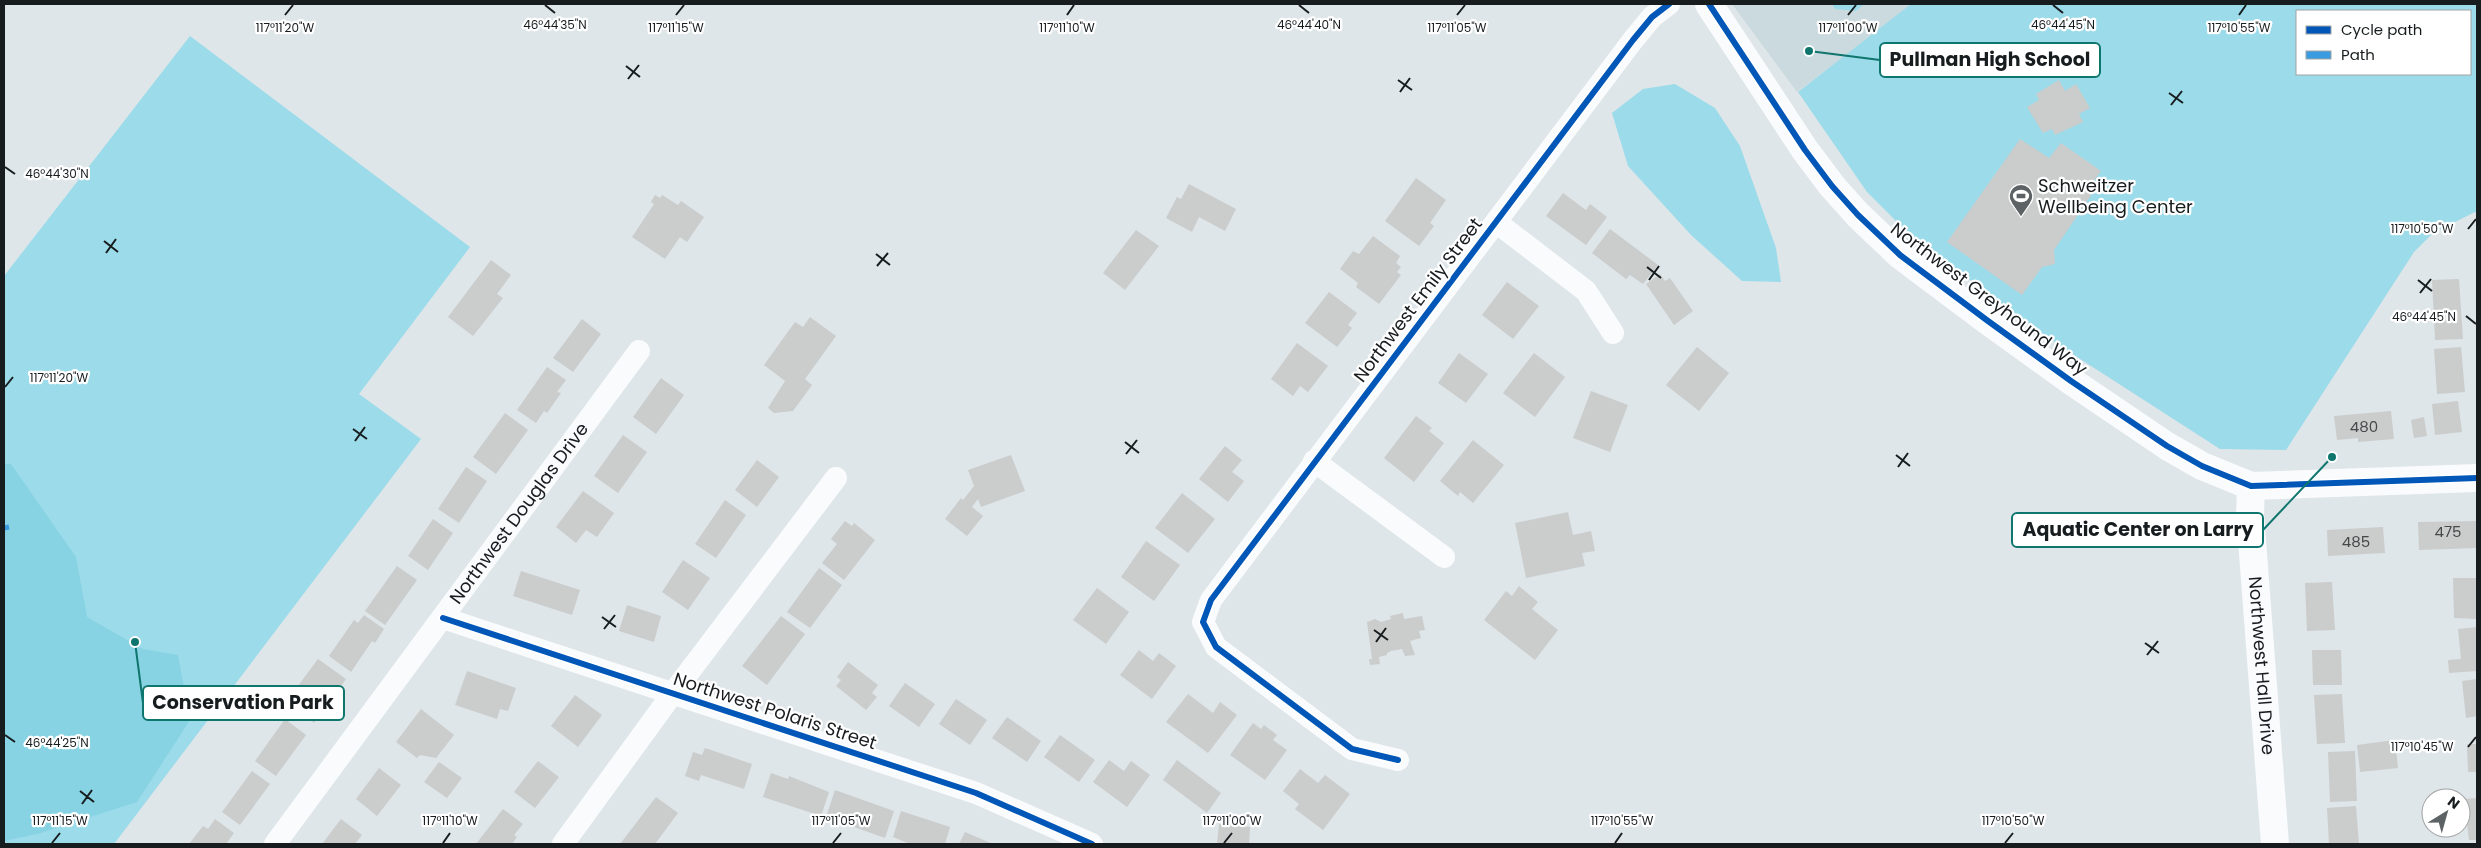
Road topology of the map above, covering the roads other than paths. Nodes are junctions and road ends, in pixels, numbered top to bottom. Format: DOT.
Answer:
graph roads {
  1 [pos="1669,4"];
  2 [pos="1709,4"];
  3 [pos="1496,222"];
  4 [pos="1613,334"];
  5 [pos="639,351"];
  6 [pos="1314,461"];
  7 [pos="836,478"];
  8 [pos="2477,478"];
  9 [pos="2251,486"];
  10 [pos="1444,557"];
  11 [pos="443,618"];
  12 [pos="673,693"];
  13 [pos="1398,760"];
  14 [pos="275,844"];
  15 [pos="563,844"];
  16 [pos="1092,844"];
  17 [pos="2275,844"];
  1 -- 3 [label="street, Northwest Emily Street"];
  2 -- 9 [label="street, Northwest Greyhound Way"];
  3 -- 4 [label="street"];
  3 -- 6 [label="street, Northwest Emily Street"];
  5 -- 11 [label="street, Northwest Douglas Drive"];
  6 -- 10 [label="street"];
  6 -- 13 [label="street, Northwest Emily Street"];
  7 -- 12 [label="street"];
  8 -- 9 [label="street"];
  9 -- 17 [label="street, Northwest Hall Drive"];
  11 -- 12 [label="street, Northwest Polaris Street"];
  11 -- 14 [label="street, Northwest Douglas Drive"];
  12 -- 15 [label="street"];
  12 -- 16 [label="street, Northwest Polaris Street"];
}
